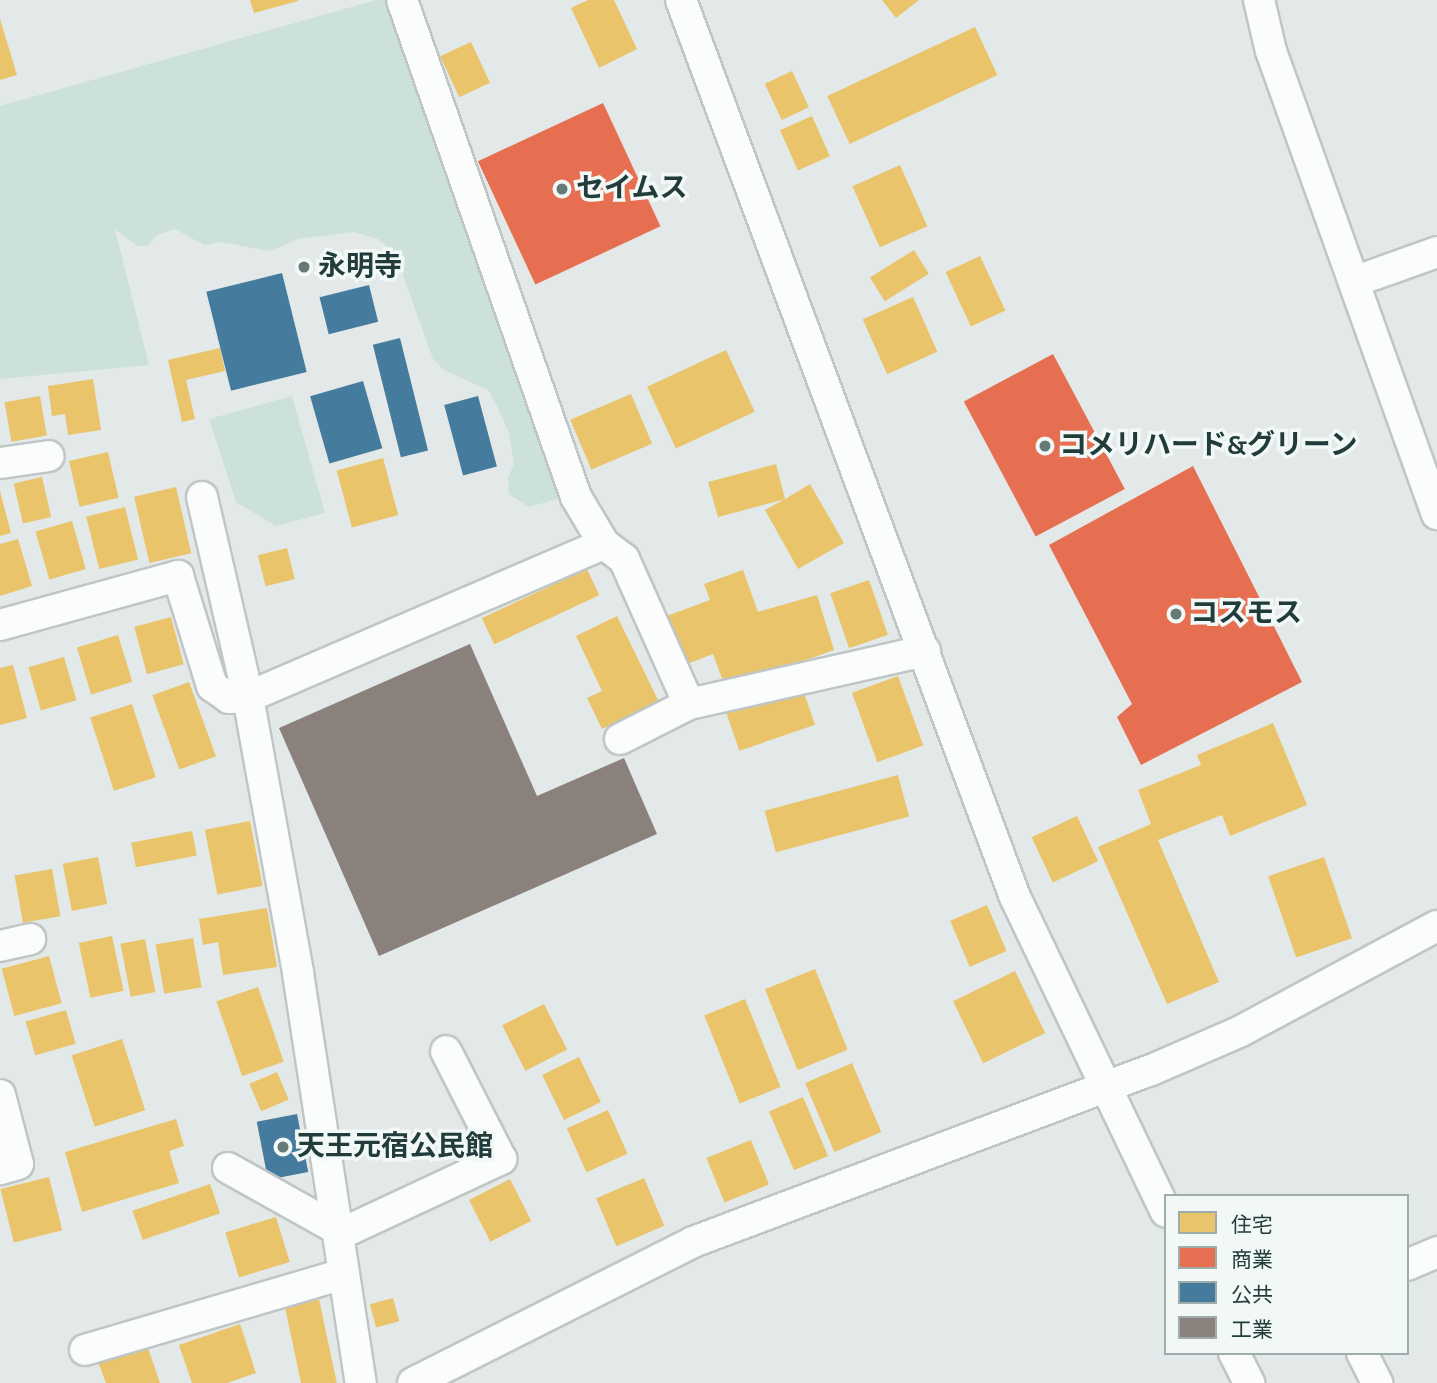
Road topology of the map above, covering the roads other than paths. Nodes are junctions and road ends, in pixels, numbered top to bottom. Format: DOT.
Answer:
graph roads {
  1 [pos="402,0"];
  2 [pos="681,0"];
  3 [pos="1259,0"];
  4 [pos="1437,252"];
  5 [pos="1356,281"];
  6 [pos="49,456"];
  7 [pos="0,463"];
  8 [pos="202,498"];
  9 [pos="1437,513"];
  10 [pos="604,544"];
  11 [pos="0,625"];
  12 [pos="925,650"];
  13 [pos="248,697"];
  14 [pos="689,704"];
  15 [pos="621,738"];
  16 [pos="1437,926"];
  17 [pos="30,939"];
  18 [pos="0,946"];
  19 [pos="446,1051"];
  20 [pos="1105,1088"];
  21 [pos="0,1094"];
  22 [pos="228,1168"];
  23 [pos="0,1169"];
  24 [pos="1164,1208"];
  25 [pos="337,1229"];
  26 [pos="1437,1252"];
  27 [pos="1409,1264"];
  28 [pos="343,1274"];
  29 [pos="85,1350"];
  30 [pos="1235,1355"];
  31 [pos="1363,1355"];
  32 [pos="361,1383"];
  33 [pos="413,1383"];
  34 [pos="1249,1383"];
  35 [pos="1377,1383"];
  1 -- 10 [label="street"];
  2 -- 12 [label="street"];
  3 -- 5 [label="street"];
  4 -- 5 [label="street"];
  5 -- 9 [label="street"];
  6 -- 7 [label="street"];
  8 -- 13 [label="street"];
  10 -- 13 [label="street"];
  10 -- 14 [label="street"];
  11 -- 13 [label="street"];
  12 -- 14 [label="street"];
  12 -- 20 [label="street"];
  13 -- 25 [label="street"];
  14 -- 15 [label="street"];
  16 -- 20 [label="street"];
  17 -- 18 [label="street"];
  19 -- 25 [label="street"];
  20 -- 24 [label="street"];
  20 -- 33 [label="street"];
  21 -- 23 [label="street"];
  22 -- 25 [label="street"];
  25 -- 28 [label="street"];
  26 -- 27 [label="street"];
  28 -- 29 [label="street"];
  28 -- 32 [label="street"];
  30 -- 34 [label="street"];
  31 -- 35 [label="street"];
}
